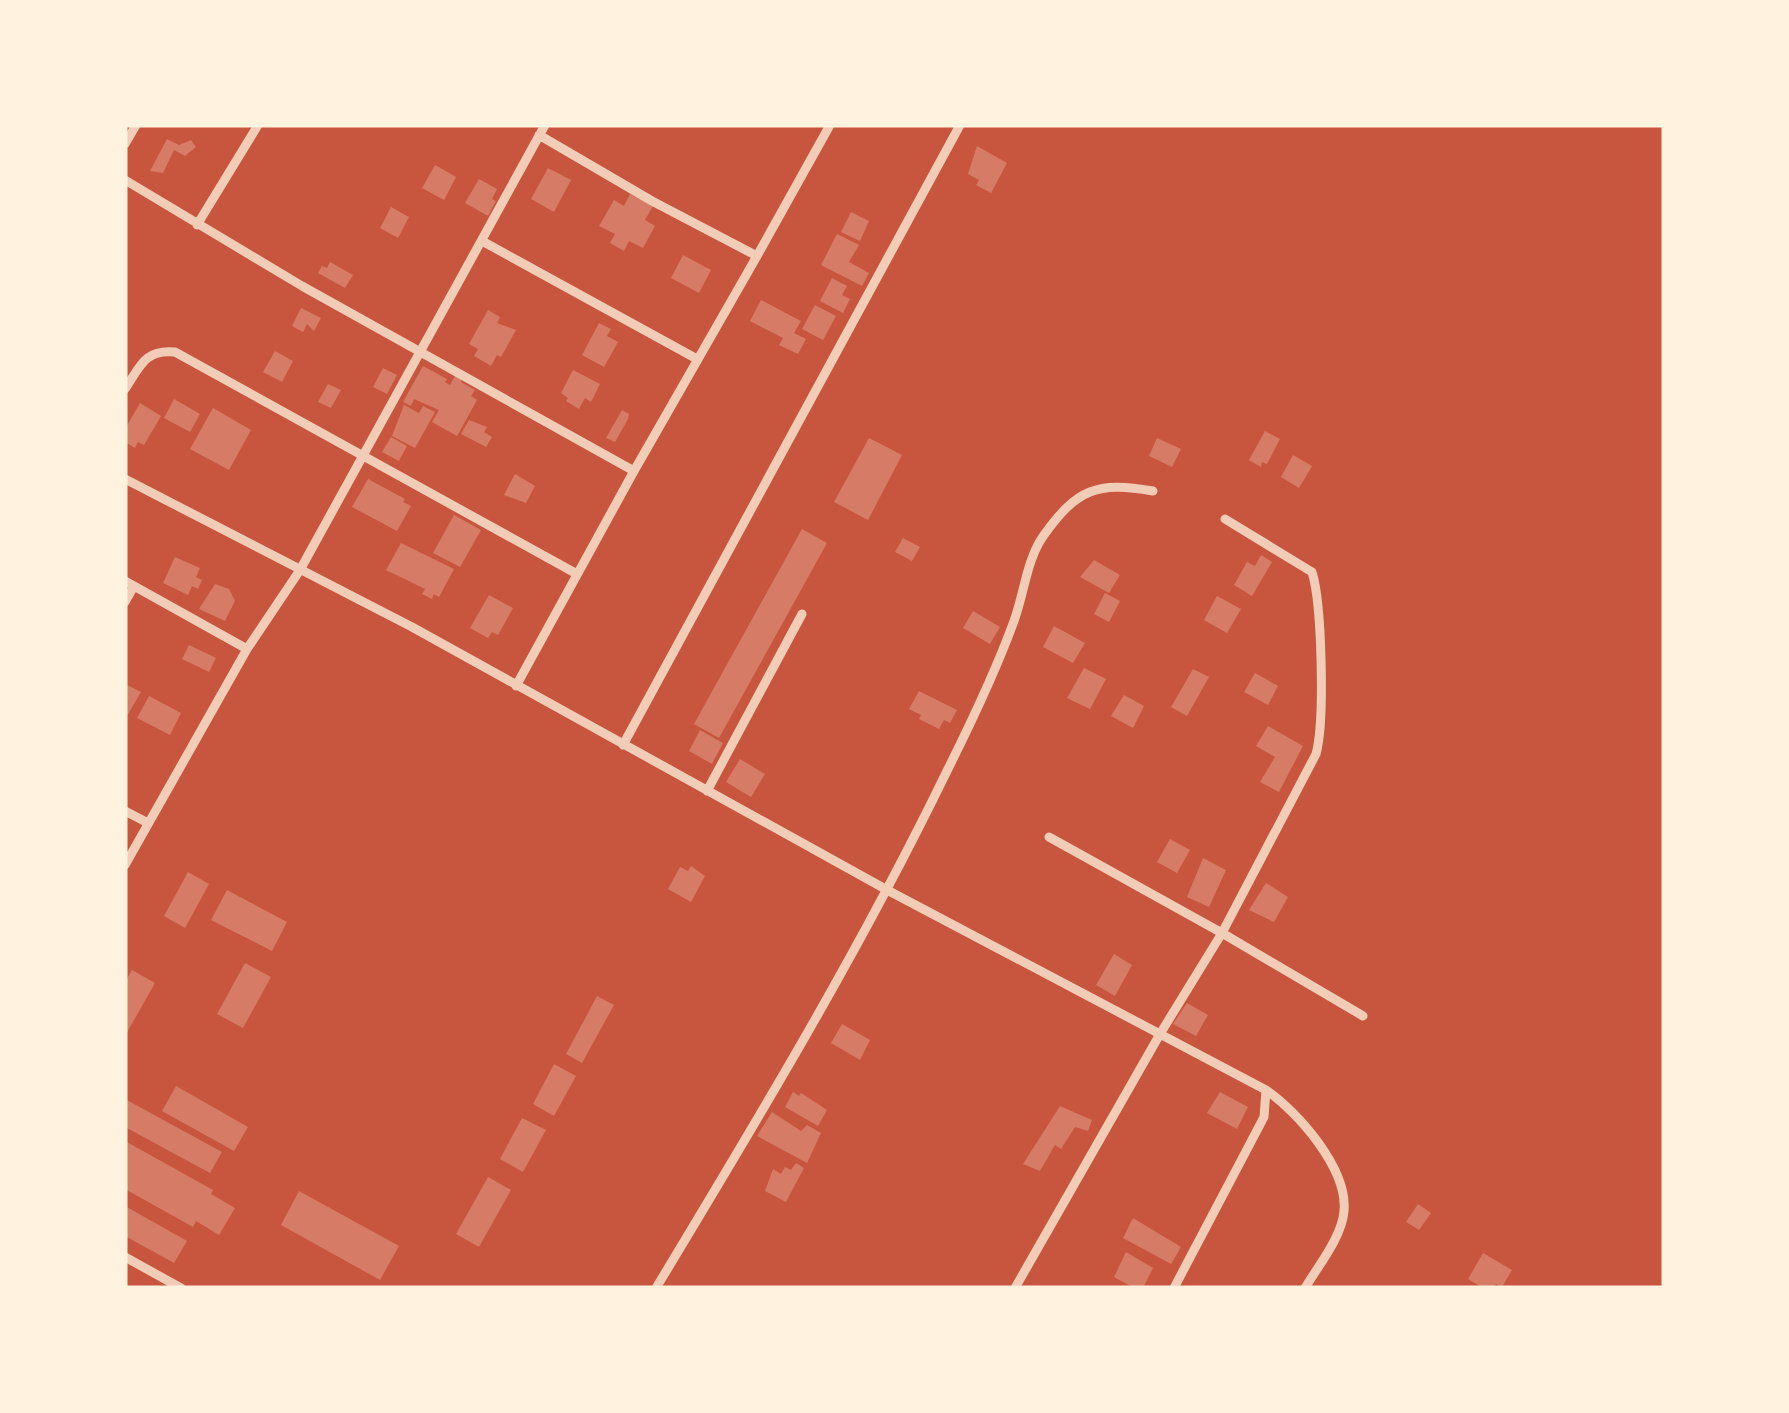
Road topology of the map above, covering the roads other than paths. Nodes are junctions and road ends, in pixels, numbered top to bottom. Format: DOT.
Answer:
graph roads {
  1 [pos="136,125"];
  2 [pos="258,125"];
  3 [pos="545,125"];
  4 [pos="830,125"];
  5 [pos="960,125"];
  6 [pos="539,136"];
  7 [pos="125,144"];
  8 [pos="125,180"];
  9 [pos="197,225"];
  10 [pos="482,241"];
  11 [pos="757,256"];
  12 [pos="422,351"];
  13 [pos="697,359"];
  14 [pos="125,390"];
  15 [pos="365,454"];
  16 [pos="634,471"];
  17 [pos="125,479"];
  18 [pos="1153,492"];
  19 [pos="1225,519"];
  20 [pos="300,570"];
  21 [pos="577,574"];
  22 [pos="130,583"];
  23 [pos="125,602"];
  24 [pos="802,614"];
  25 [pos="247,649"];
  26 [pos="516,686"];
  27 [pos="623,745"];
  28 [pos="707,791"];
  29 [pos="125,811"];
  30 [pos="148,823"];
  31 [pos="1049,838"];
  32 [pos="125,864"];
  33 [pos="889,891"];
  34 [pos="1222,932"];
  35 [pos="1363,1016"];
  36 [pos="1160,1034"];
  37 [pos="1266,1090"];
  38 [pos="125,1258"];
  39 [pos="1017,1285"];
  40 [pos="181,1288"];
  41 [pos="656,1288"];
  42 [pos="1030,1288"];
  43 [pos="1174,1288"];
  44 [pos="1305,1288"];
  1 -- 7 [label="street"];
  2 -- 9 [label="street"];
  3 -- 6 [label="street"];
  4 -- 11 [label="street"];
  5 -- 27 [label="street"];
  6 -- 10 [label="street"];
  6 -- 11 [label="street"];
  8 -- 9 [label="street"];
  9 -- 12 [label="street"];
  10 -- 12 [label="street"];
  10 -- 13 [label="street"];
  11 -- 13 [label="street"];
  12 -- 15 [label="street"];
  12 -- 16 [label="street"];
  13 -- 16 [label="street"];
  14 -- 15 [label="street"];
  15 -- 20 [label="street"];
  15 -- 21 [label="street"];
  16 -- 21 [label="street"];
  17 -- 20 [label="street"];
  18 -- 33 [label="street"];
  19 -- 34 [label="street"];
  20 -- 25 [label="street"];
  20 -- 26 [label="street"];
  21 -- 26 [label="street"];
  22 -- 23 [label="street"];
  22 -- 25 [label="street"];
  24 -- 28 [label="street"];
  25 -- 30 [label="street"];
  26 -- 27 [label="street"];
  27 -- 28 [label="street"];
  28 -- 33 [label="street"];
  29 -- 30 [label="street"];
  30 -- 32 [label="street"];
  31 -- 34 [label="street"];
  33 -- 36 [label="street"];
  33 -- 41 [label="street"];
  34 -- 35 [label="street"];
  34 -- 36 [label="street"];
  36 -- 37 [label="street"];
  36 -- 39 [label="street"];
  37 -- 43 [label="street"];
  37 -- 44 [label="street"];
  38 -- 40 [label="street"];
  39 -- 42 [label="street"];
}
